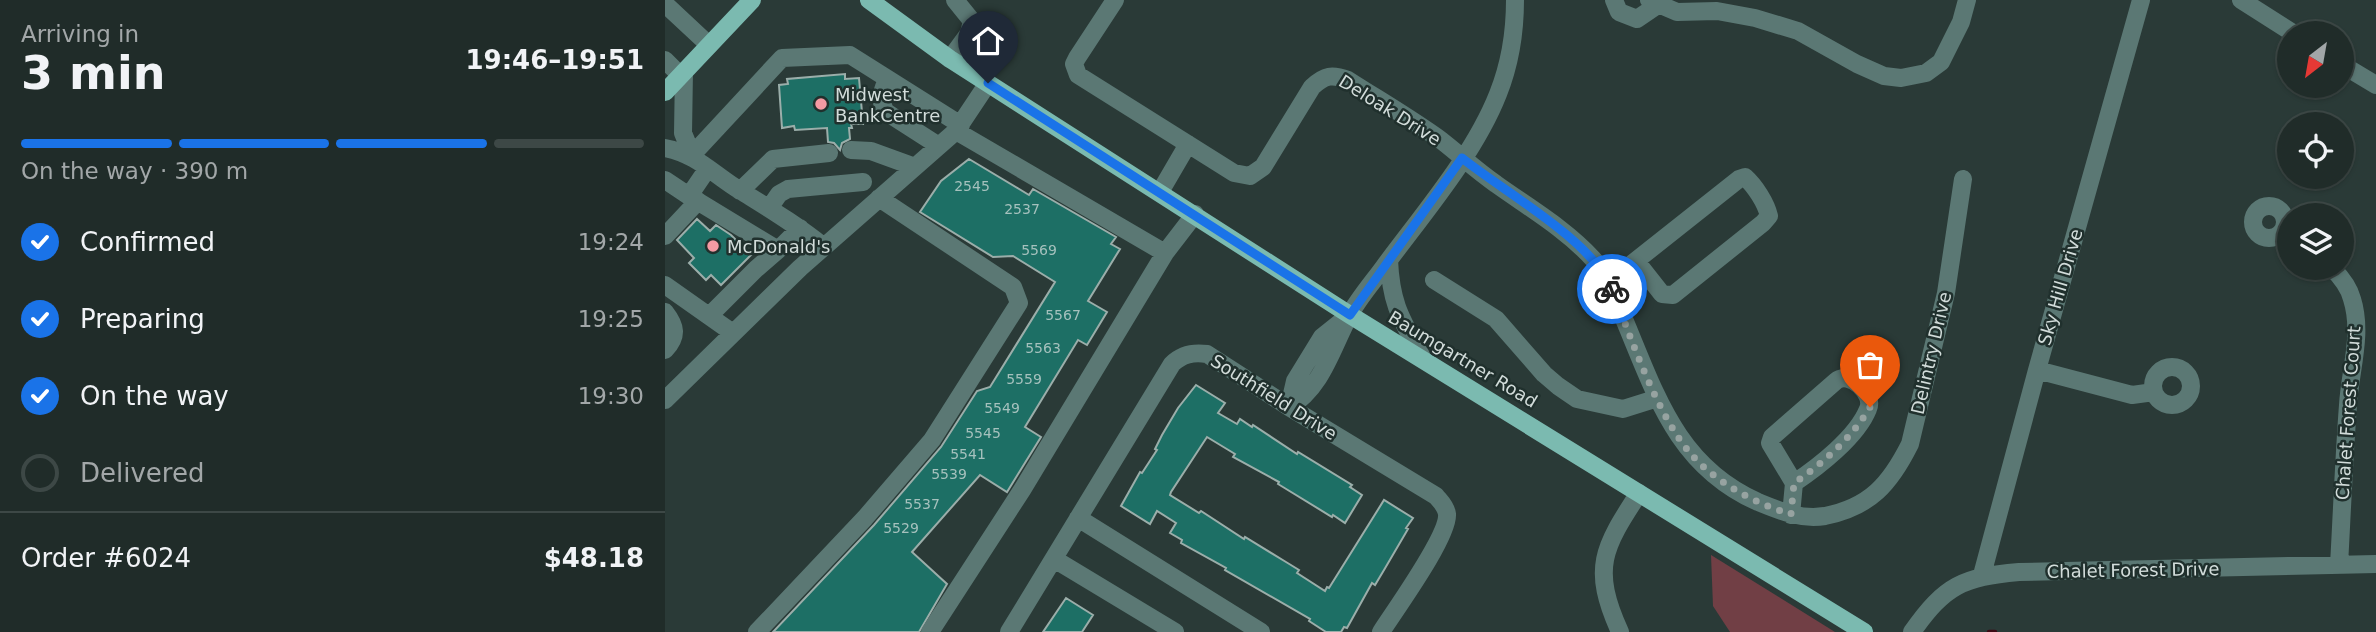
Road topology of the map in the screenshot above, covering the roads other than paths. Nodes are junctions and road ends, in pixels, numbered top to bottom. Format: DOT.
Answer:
graph roads {
  1 [pos="752,0"];
  2 [pos="869,0"];
  3 [pos="955,0"];
  4 [pos="1115,0"];
  5 [pos="1515,0"];
  6 [pos="1614,0"];
  7 [pos="1967,0"];
  8 [pos="2141,0"];
  9 [pos="2241,0"];
  10 [pos="1654,2"];
  11 [pos="665,4"];
  12 [pos="2277,23"];
  13 [pos="709,45"];
  14 [pos="950,59"];
  15 [pos="665,60"];
  16 [pos="2354,72"];
  17 [pos="682,73"];
  18 [pos="887,79"];
  19 [pos="988,83"];
  20 [pos="2376,85"];
  21 [pos="665,92"];
  22 [pos="959,128"];
  23 [pos="1188,144"];
  24 [pos="939,146"];
  25 [pos="665,148"];
  26 [pos="851,150"];
  27 [pos="828,153"];
  28 [pos="692,155"];
  29 [pos="1462,158"];
  30 [pos="915,167"];
  31 [pos="708,168"];
  32 [pos="1963,179"];
  33 [pos="665,180"];
  34 [pos="863,182"];
  35 [pos="740,191"];
  36 [pos="1160,192"];
  37 [pos="879,198"];
  38 [pos="694,199"];
  39 [pos="770,207"];
  40 [pos="1195,214"];
  41 [pos="800,228"];
  42 [pos="665,236"];
  43 [pos="824,247"];
  44 [pos="778,250"];
  45 [pos="1165,253"];
  46 [pos="1389,260"];
  47 [pos="1636,261"];
  48 [pos="1434,280"];
  49 [pos="2340,280"];
  50 [pos="1609,282"];
  51 [pos="665,285"];
  52 [pos="665,312"];
  53 [pos="1350,315"];
  54 [pos="709,316"];
  55 [pos="733,333"];
  56 [pos="665,350"];
  57 [pos="1423,359"];
  58 [pos="2037,370"];
  59 [pos="2154,392"];
  60 [pos="1658,398"];
  61 [pos="665,400"];
  62 [pos="1289,407"];
  63 [pos="1794,483"];
  64 [pos="1639,493"];
  65 [pos="1791,514"];
  66 [pos="1817,517"];
  67 [pos="1079,518"];
  68 [pos="1054,559"];
  69 [pos="2376,564"];
  70 [pos="2339,565"];
  71 [pos="1982,575"];
  72 [pos="757,632"];
  73 [pos="930,632"];
  74 [pos="1009,632"];
  75 [pos="1175,632"];
  76 [pos="1261,632"];
  77 [pos="1381,632"];
  78 [pos="1619,632"];
  79 [pos="1864,632"];
  80 [pos="1912,632"];
  1 -- 13 [label="main road"];
  2 -- 14 [label="main road, Baumgartner Road"];
  3 -- 14 [label="street"];
  4 -- 23 [label="street, Deloak Drive"];
  5 -- 29 [label="street"];
  6 -- 10 [label="street"];
  7 -- 10 [label="street"];
  8 -- 58 [label="street, Sky Hill Drive"];
  9 -- 12 [label="street"];
  11 -- 13 [label="street"];
  13 -- 17 [label="main road"];
  14 -- 19 [label="main road, Baumgartner Road"];
  15 -- 17 [label="street"];
  16 -- 20 [label="street"];
  17 -- 21 [label="main road"];
  17 -- 28 [label="street"];
  18 -- 22 [label="street"];
  18 -- 24 [label="street"];
  18 -- 28 [label="street"];
  19 -- 22 [label="street"];
  19 -- 36 [label="main road, Baumgartner Road"];
  22 -- 24 [label="street"];
  22 -- 45 [label="street"];
  23 -- 29 [label="street, Deloak Drive"];
  23 -- 36 [label="street"];
  24 -- 30 [label="street"];
  25 -- 28 [label="street"];
  26 -- 30 [label="street"];
  27 -- 35 [label="street"];
  28 -- 31 [label="street"];
  29 -- 46 [label="street"];
  29 -- 50 [label="street, Deloak Drive"];
  30 -- 37 [label="street"];
  31 -- 35 [label="street"];
  31 -- 38 [label="street"];
  32 -- 66 [label="street, Delintry Drive"];
  33 -- 38 [label="street"];
  34 -- 39 [label="street"];
  35 -- 39 [label="street"];
  36 -- 40 [label="main road, Baumgartner Road"];
  37 -- 43 [label="street"];
  37 -- 72 [label="street"];
  38 -- 42 [label="street"];
  38 -- 44 [label="street"];
  39 -- 41 [label="street"];
  40 -- 45 [label="street"];
  40 -- 53 [label="main road, Baumgartner Road"];
  41 -- 43 [label="street"];
  41 -- 44 [label="street"];
  43 -- 55 [label="street"];
  44 -- 54 [label="street"];
  45 -- 73 [label="street"];
  46 -- 53 [label="street"];
  46 -- 57 [label="street"];
  47 -- 47 [label="street"];
  47 -- 50 [label="street"];
  48 -- 60 [label="street"];
  49 -- 70 [label="street, Chalet Forest Court"];
  50 -- 60 [label="street, Deloak Drive"];
  51 -- 54 [label="street"];
  52 -- 56 [label="street"];
  53 -- 57 [label="main road, Baumgartner Road"];
  53 -- 62 [label="street"];
  54 -- 55 [label="street"];
  55 -- 61 [label="street"];
  57 -- 64 [label="main road, Baumgartner Road"];
  58 -- 59 [label="street"];
  58 -- 71 [label="street, Sky Hill Drive"];
  60 -- 65 [label="street, Deloak Drive"];
  62 -- 67 [label="street, Southfield Drive"];
  62 -- 77 [label="street, Southfield Drive"];
  63 -- 63 [label="street"];
  63 -- 65 [label="street"];
  64 -- 78 [label="street"];
  64 -- 79 [label="main road, Baumgartner Road"];
  65 -- 66 [label="street, Deloak Drive"];
  67 -- 68 [label="street, Southfield Drive"];
  67 -- 76 [label="street"];
  68 -- 74 [label="street, Southfield Drive"];
  68 -- 75 [label="street"];
  69 -- 70 [label="street, Chalet Forest Drive"];
  70 -- 71 [label="street, Chalet Forest Drive"];
  71 -- 80 [label="street, Chalet Forest Drive"];
}
